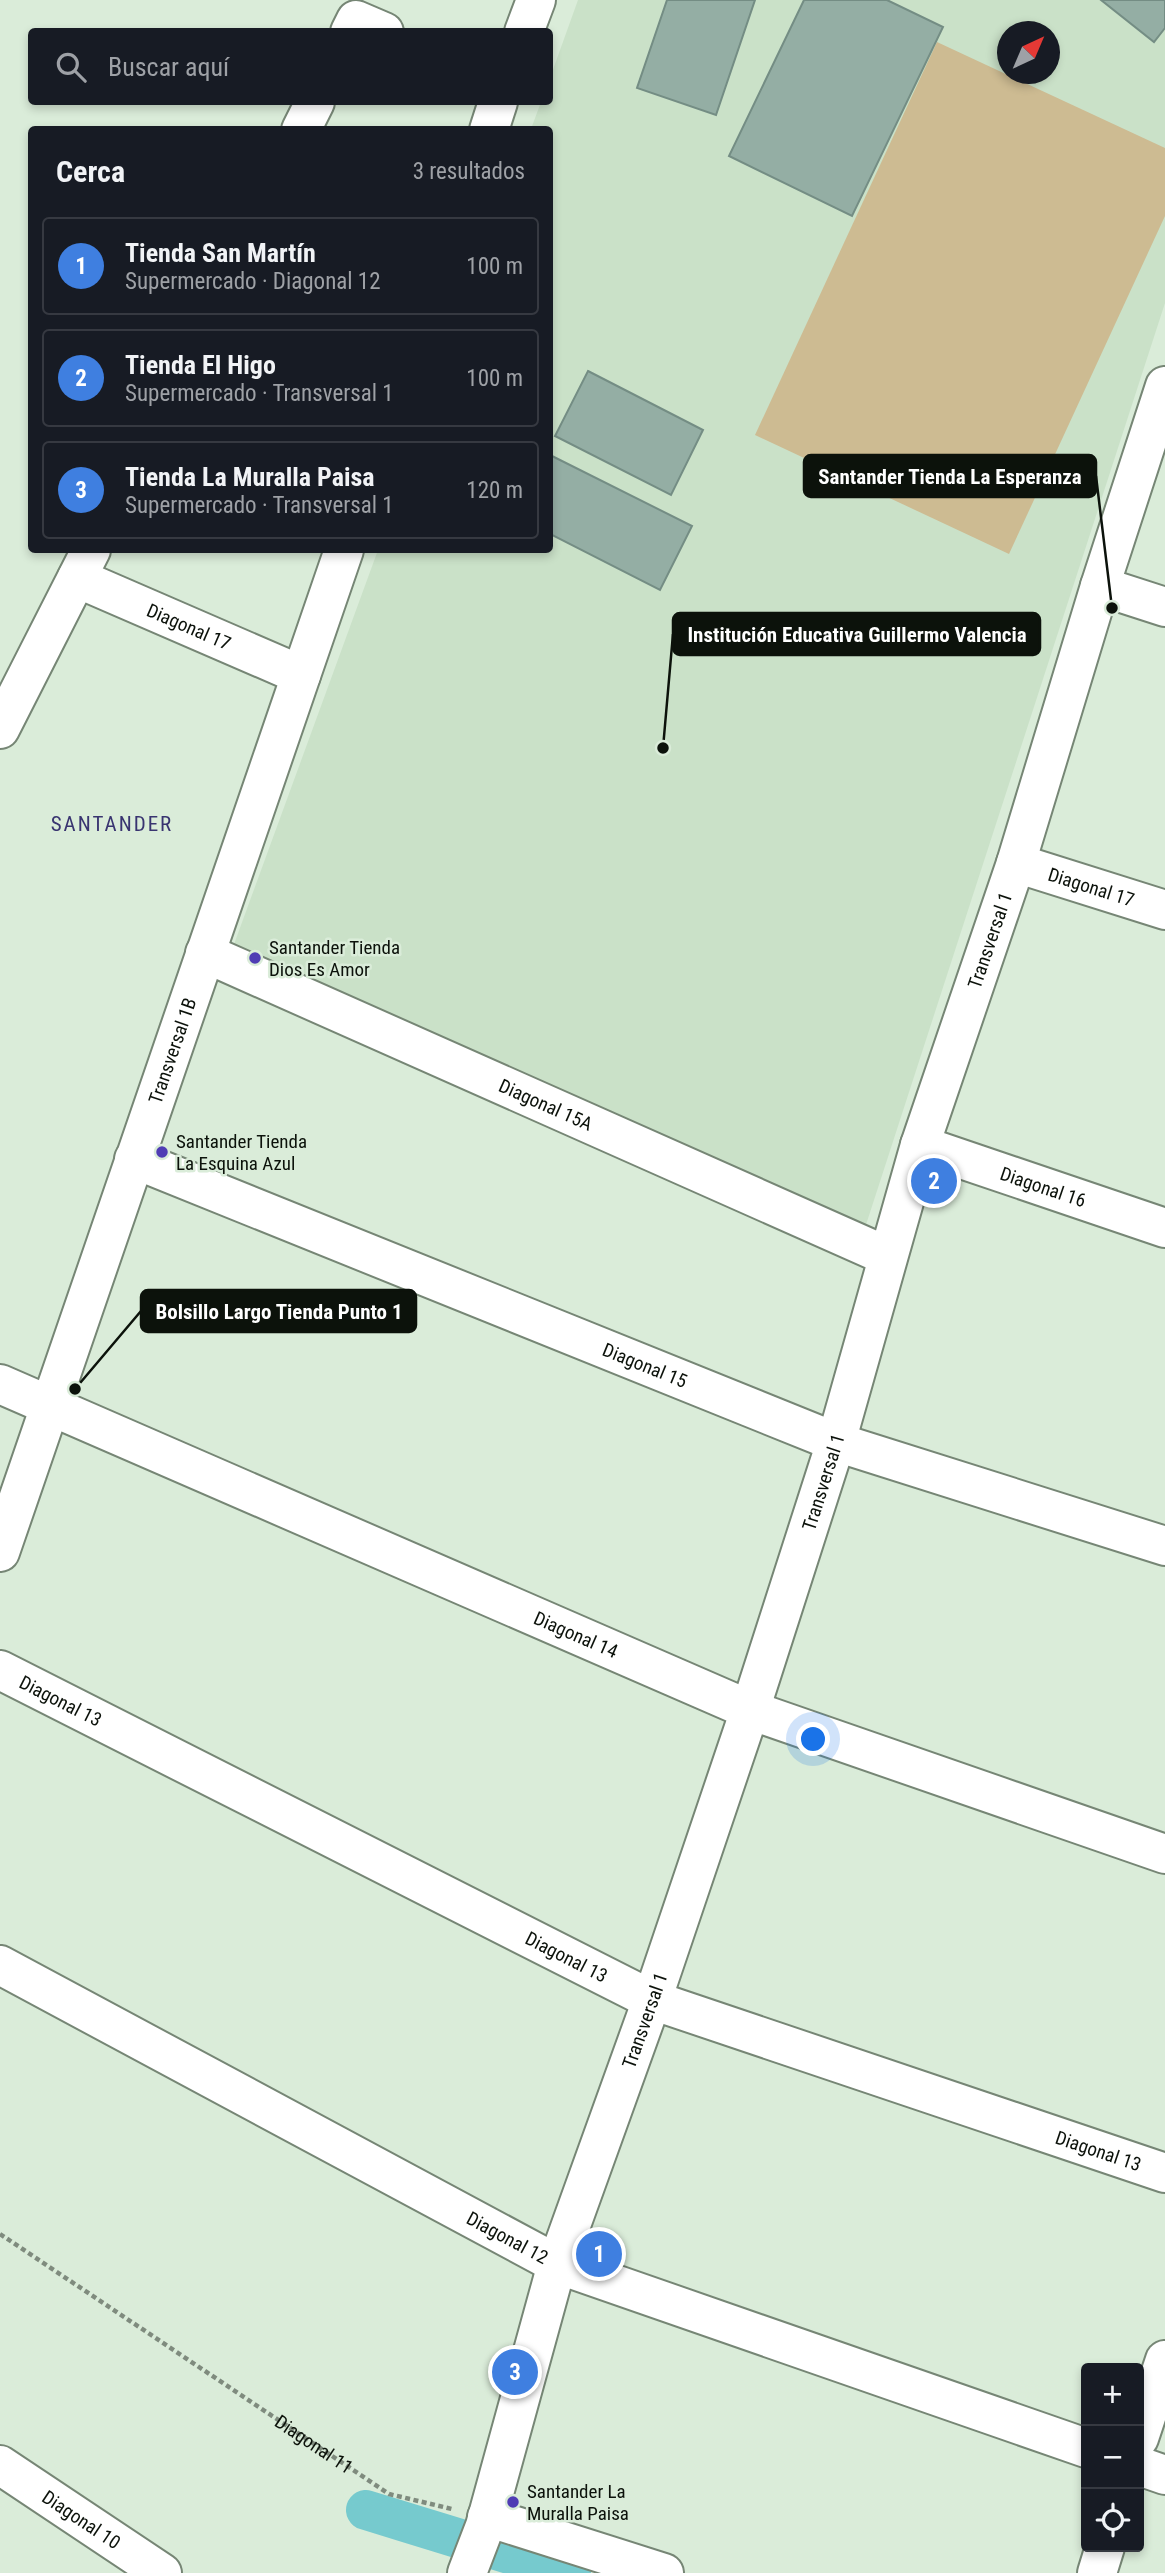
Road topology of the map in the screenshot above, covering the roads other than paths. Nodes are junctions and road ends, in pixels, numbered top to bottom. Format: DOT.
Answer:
graph roads {
  1 [pos="536,0"];
  2 [pos="526,28"];
  3 [pos="314,105"];
  4 [pos="497,105"];
  5 [pos="303,126"];
  6 [pos="490,126"];
  7 [pos="1165,386"];
  8 [pos="343,553"];
  9 [pos="84,564"];
  10 [pos="1100,586"];
  11 [pos="1165,607"];
  12 [pos="301,675"];
  13 [pos="0,729"];
  14 [pos="1016,863"];
  15 [pos="1165,910"];
  16 [pos="205,953"];
  17 [pos="920,1145"];
  18 [pos="134,1159"];
  19 [pos="1165,1228"];
  20 [pos="887,1256"];
  21 [pos="0,1384"];
  22 [pos="51,1404"];
  23 [pos="836,1442"];
  24 [pos="1165,1546"];
  25 [pos="0,1552"];
  26 [pos="0,1670"];
  27 [pos="750,1710"];
  28 [pos="1165,1854"];
  29 [pos="0,1965"];
  30 [pos="652,2000"];
  31 [pos="1165,2173"];
  32 [pos="557,2264"];
  33 [pos="1165,2360"];
  34 [pos="1143,2426"];
  35 [pos="1081,2446"];
  36 [pos="0,2465"];
  37 [pos="1144,2468"];
  38 [pos="1165,2475"];
  39 [pos="486,2522"];
  40 [pos="1103,2552"];
  41 [pos="162,2573"];
  42 [pos="467,2573"];
  43 [pos="664,2573"];
  44 [pos="1097,2573"];
  1 -- 2 [label="street"];
  3 -- 5 [label="street"];
  4 -- 6 [label="street"];
  7 -- 10 [label="street, Transversal 1"];
  8 -- 12 [label="street, Transversal 1B"];
  9 -- 12 [label="street, Diagonal 17"];
  9 -- 13 [label="street"];
  10 -- 11 [label="street"];
  10 -- 14 [label="street, Transversal 1"];
  12 -- 16 [label="street, Transversal 1B"];
  14 -- 15 [label="street, Diagonal 17"];
  14 -- 17 [label="street, Transversal 1"];
  16 -- 18 [label="street, Transversal 1B"];
  16 -- 20 [label="street, Diagonal 15A"];
  17 -- 19 [label="street, Diagonal 16"];
  17 -- 20 [label="street, Transversal 1"];
  18 -- 22 [label="street, Transversal 1B"];
  18 -- 23 [label="street, Diagonal 15"];
  20 -- 23 [label="street, Transversal 1"];
  21 -- 22 [label="street, Diagonal 14"];
  22 -- 25 [label="street, Transversal 1B"];
  22 -- 27 [label="street, Diagonal 14"];
  23 -- 24 [label="street, Diagonal 15"];
  23 -- 27 [label="street, Transversal 1"];
  26 -- 30 [label="street, Diagonal 13"];
  27 -- 28 [label="street, Diagonal 14"];
  27 -- 30 [label="street, Transversal 1"];
  29 -- 32 [label="street, Diagonal 12"];
  30 -- 31 [label="street, Diagonal 13"];
  30 -- 32 [label="street, Transversal 1"];
  32 -- 35 [label="street, Diagonal 12"];
  32 -- 39 [label="street, Transversal 1"];
  33 -- 34 [label="street"];
  36 -- 41 [label="street, Diagonal 10"];
  37 -- 38 [label="street"];
  39 -- 42 [label="street, Transversal 1"];
  39 -- 43 [label="street"];
  40 -- 44 [label="street"];
}
